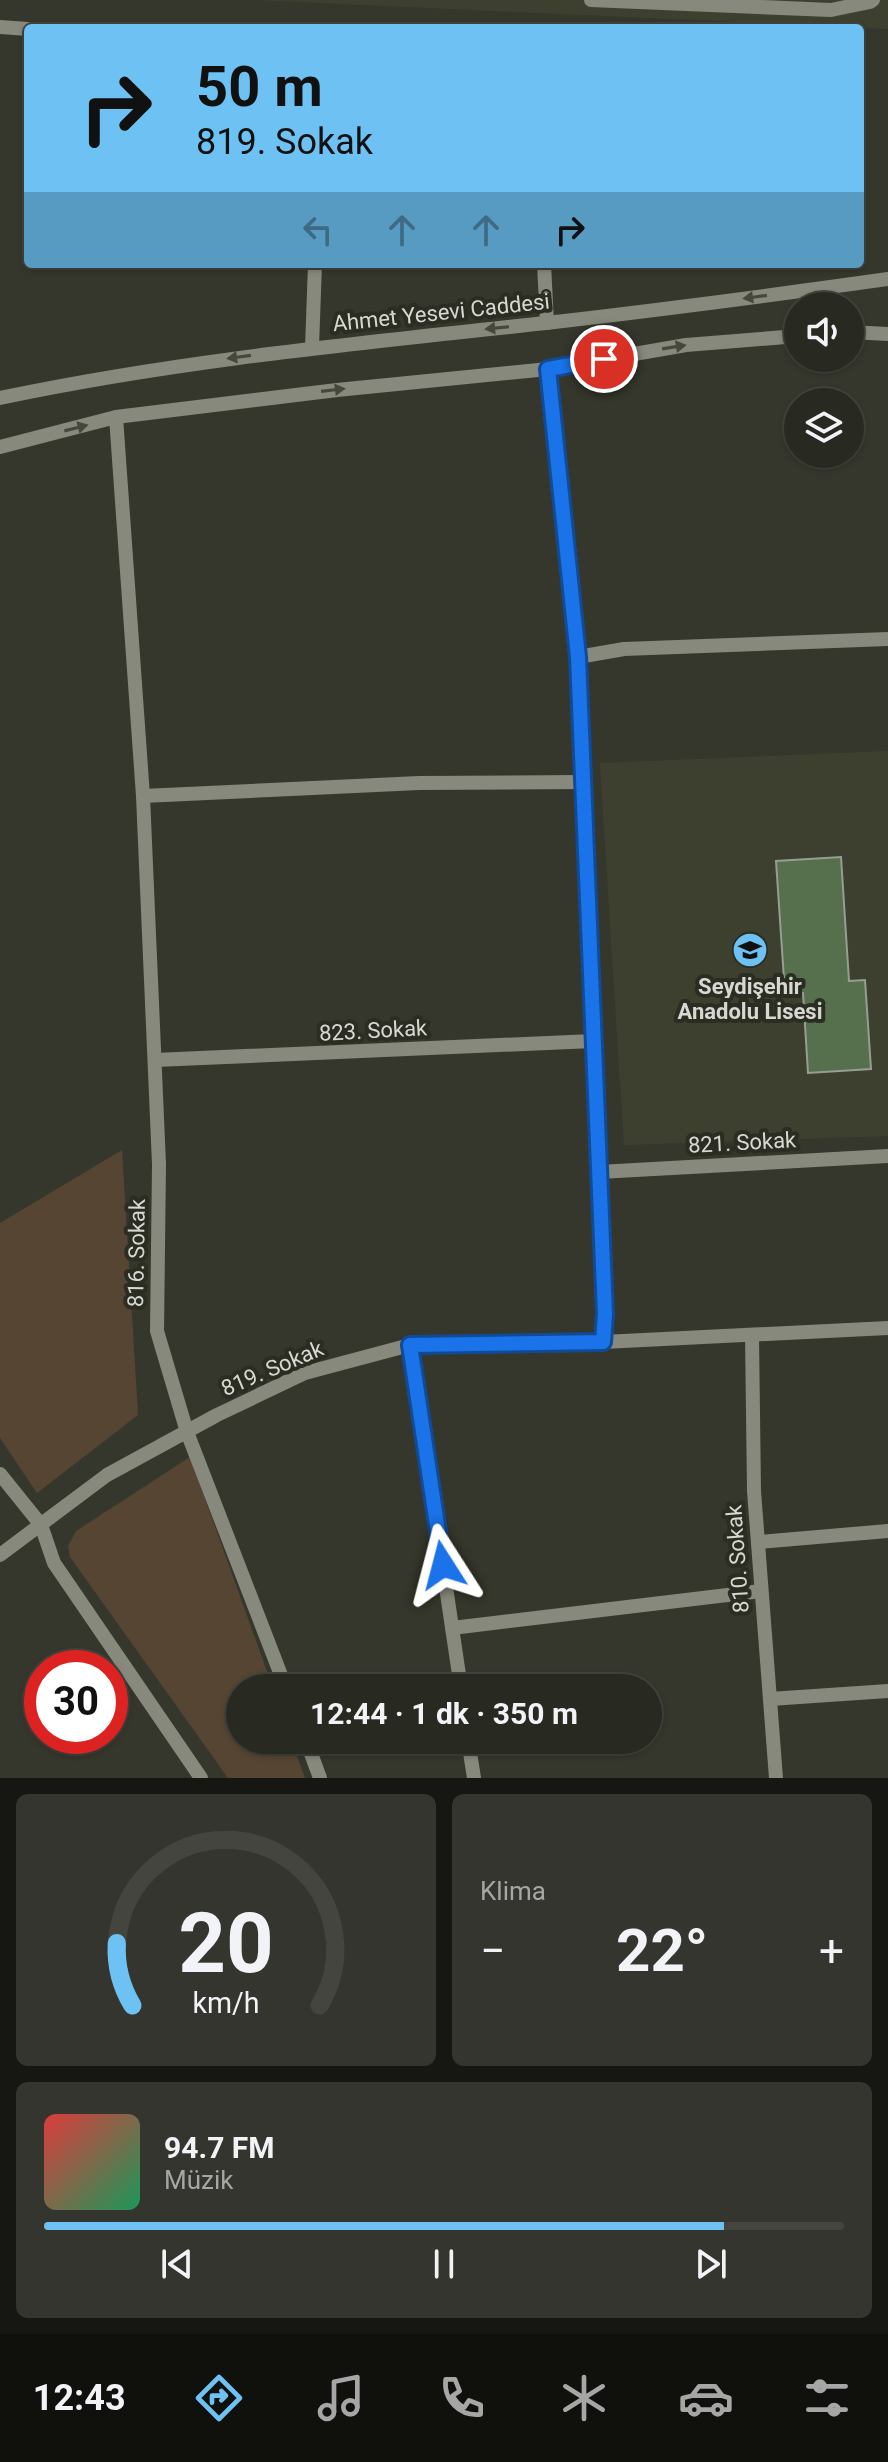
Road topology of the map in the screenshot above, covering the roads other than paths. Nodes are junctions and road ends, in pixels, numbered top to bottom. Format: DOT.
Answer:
graph roads {
  1 [pos="591,0"];
  2 [pos="873,0"];
  3 [pos="0,27"];
  4 [pos="24,29"];
  5 [pos="315,268"];
  6 [pos="544,268"];
  7 [pos="888,279"];
  8 [pos="547,323"];
  9 [pos="864,333"];
  10 [pos="888,334"];
  11 [pos="784,337"];
  12 [pos="312,347"];
  13 [pos="548,369"];
  14 [pos="0,398"];
  15 [pos="116,417"];
  16 [pos="0,447"];
  17 [pos="888,639"];
  18 [pos="578,657"];
  19 [pos="583,782"];
  20 [pos="143,796"];
  21 [pos="593,1041"];
  22 [pos="155,1060"];
  23 [pos="888,1156"];
  24 [pos="599,1172"];
  25 [pos="888,1328"];
  26 [pos="752,1336"];
  27 [pos="603,1342"];
  28 [pos="410,1345"];
  29 [pos="187,1432"];
  30 [pos="0,1474"];
  31 [pos="41,1525"];
  32 [pos="888,1531"];
  33 [pos="758,1542"];
  34 [pos="0,1555"];
  35 [pos="761,1591"];
  36 [pos="452,1628"];
  37 [pos="281,1674"];
  38 [pos="459,1674"];
  39 [pos="888,1691"];
  40 [pos="770,1699"];
  41 [pos="311,1754"];
  42 [pos="470,1754"];
  43 [pos="201,1778"];
  44 [pos="320,1778"];
  45 [pos="474,1778"];
  46 [pos="776,1778"];
  1 -- 2 [label="street"];
  3 -- 4 [label="street"];
  5 -- 12 [label="street"];
  6 -- 8 [label="street"];
  7 -- 8 [label="street, Ahmet Yesevi Caddesi, one-way"];
  8 -- 12 [label="street, Ahmet Yesevi Caddesi, one-way"];
  9 -- 10 [label="street"];
  13 -- 11 [label="street, one-way"];
  12 -- 14 [label="street, Ahmet Yesevi Caddesi, one-way"];
  15 -- 13 [label="street, one-way"];
  13 -- 18 [label="street"];
  16 -- 15 [label="street, one-way"];
  15 -- 20 [label="street, 816. Sokak"];
  17 -- 18 [label="street"];
  18 -- 19 [label="street"];
  19 -- 20 [label="street"];
  19 -- 21 [label="street"];
  20 -- 22 [label="street, 816. Sokak"];
  21 -- 22 [label="street, 823. Sokak"];
  21 -- 24 [label="street"];
  22 -- 29 [label="street, 816. Sokak"];
  23 -- 24 [label="street, 821. Sokak"];
  24 -- 27 [label="street"];
  25 -- 26 [label="street, 819. Sokak"];
  26 -- 27 [label="street, 819. Sokak"];
  26 -- 33 [label="street, 810. Sokak"];
  27 -- 28 [label="street, 819. Sokak"];
  28 -- 29 [label="street, 819. Sokak"];
  28 -- 36 [label="street"];
  29 -- 31 [label="street, 819. Sokak"];
  29 -- 37 [label="street, 816. Sokak"];
  30 -- 31 [label="street"];
  31 -- 34 [label="street, 819. Sokak"];
  31 -- 43 [label="street"];
  32 -- 33 [label="street"];
  33 -- 35 [label="street, 810. Sokak"];
  35 -- 36 [label="street"];
  35 -- 40 [label="street, 810. Sokak"];
  36 -- 38 [label="street"];
  39 -- 40 [label="street"];
  40 -- 46 [label="street, 810. Sokak"];
  41 -- 44 [label="street"];
  42 -- 45 [label="street"];
}
